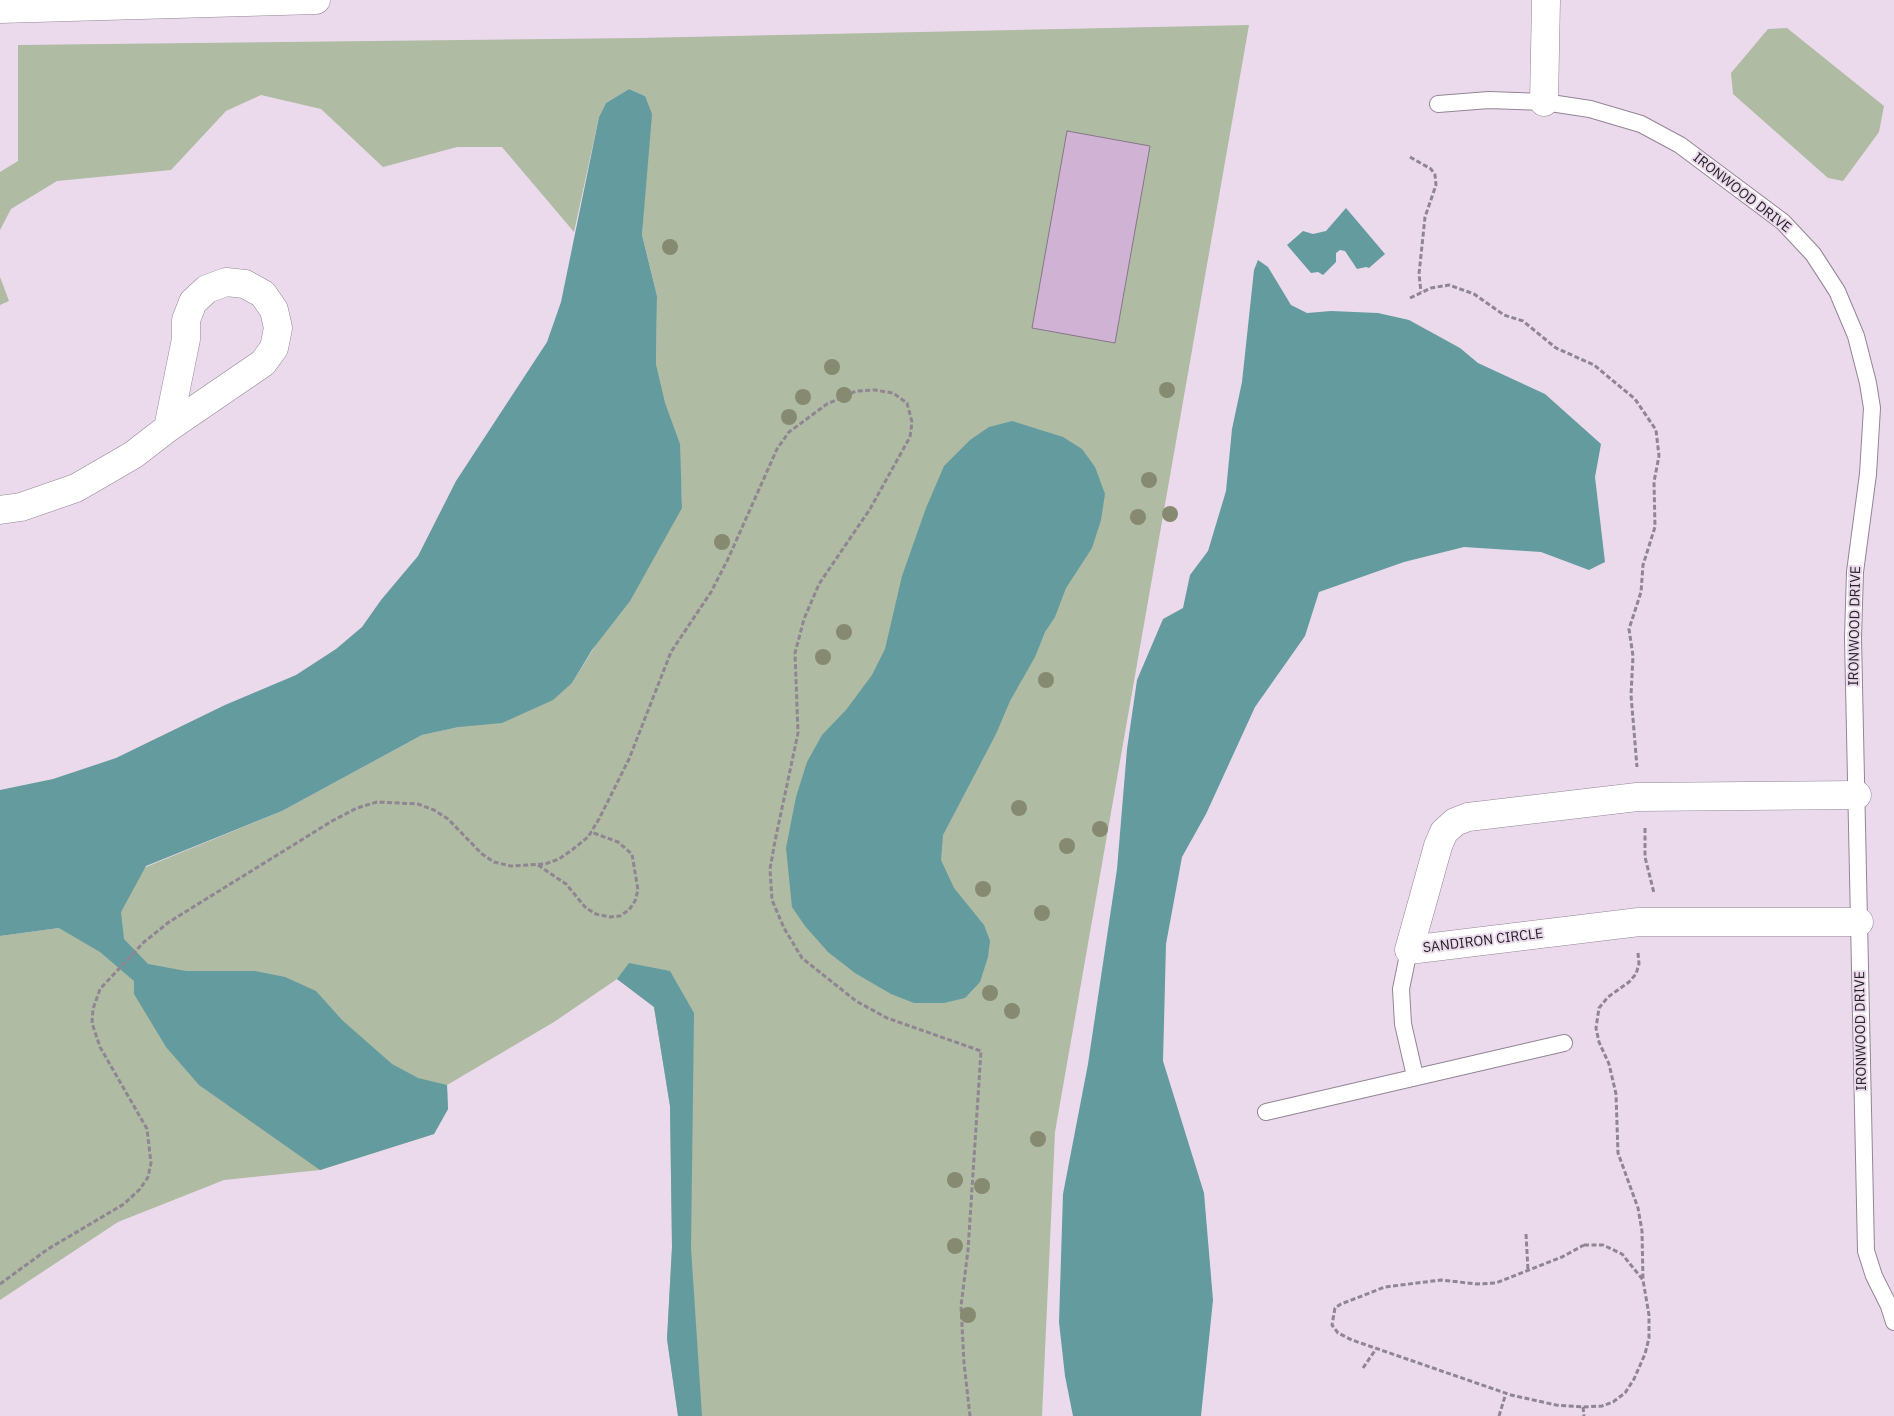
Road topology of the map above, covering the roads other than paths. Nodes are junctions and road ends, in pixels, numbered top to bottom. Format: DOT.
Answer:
graph roads {
  1 [pos="316,0"];
  2 [pos="1546,0"];
  3 [pos="253,1"];
  4 [pos="0,9"];
  5 [pos="1544,102"];
  6 [pos="1438,104"];
  7 [pos="168,428"];
  8 [pos="0,510"];
  9 [pos="1857,795"];
  10 [pos="1859,922"];
  11 [pos="1409,950"];
  12 [pos="1564,1043"];
  13 [pos="1415,1076"];
  14 [pos="1266,1112"];
  15 [pos="1894,1322"];
  1 -- 3 [label="street"];
  2 -- 5 [label="street"];
  3 -- 4 [label="street"];
  5 -- 6 [label="lane, IRONWOOD DRIVE"];
  5 -- 9 [label="lane, IRONWOOD DRIVE"];
  7 -- 7 [label="street"];
  7 -- 8 [label="street"];
  9 -- 10 [label="lane, IRONWOOD DRIVE"];
  9 -- 11 [label="street, SANDIRON CIRCLE"];
  10 -- 11 [label="street, SANDIRON CIRCLE"];
  10 -- 15 [label="lane, IRONWOOD DRIVE"];
  11 -- 13 [label="lane"];
  12 -- 13 [label="lane"];
  13 -- 14 [label="lane"];
}
